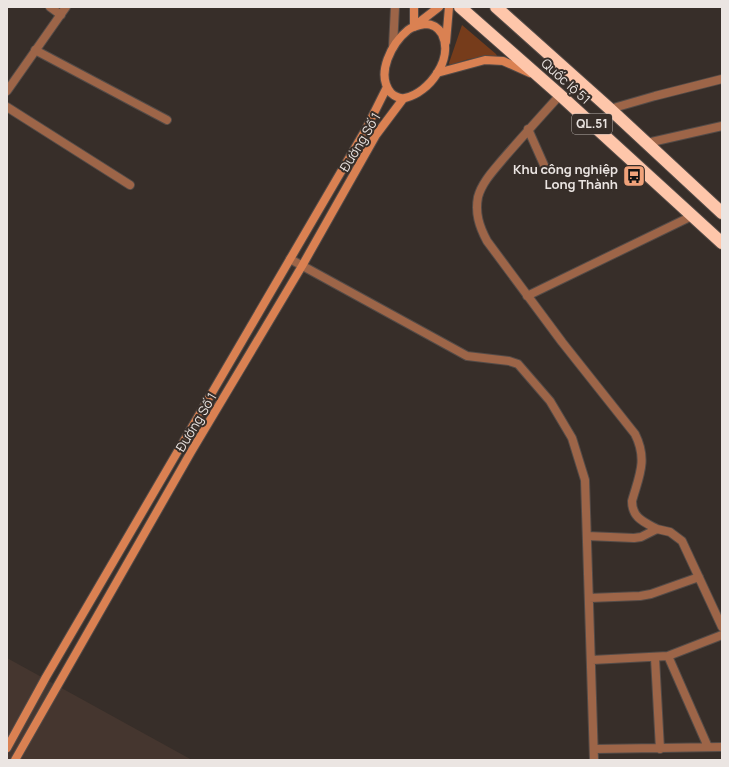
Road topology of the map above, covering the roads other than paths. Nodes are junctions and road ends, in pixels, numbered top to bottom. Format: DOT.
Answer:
graph roads {
  1 [pos="50,7"];
  2 [pos="66,7"];
  3 [pos="395,7"];
  4 [pos="414,7"];
  5 [pos="439,7"];
  6 [pos="449,7"];
  7 [pos="460,7"];
  8 [pos="496,7"];
  9 [pos="61,14"];
  10 [pos="414,27"];
  11 [pos="445,45"];
  12 [pos="393,47"];
  13 [pos="35,50"];
  14 [pos="437,73"];
  15 [pos="541,78"];
  16 [pos="722,79"];
  17 [pos="387,87"];
  18 [pos="7,91"];
  19 [pos="560,95"];
  20 [pos="403,99"];
  21 [pos="7,107"];
  22 [pos="610,109"];
  23 [pos="167,120"];
  24 [pos="722,126"];
  25 [pos="528,129"];
  26 [pos="647,143"];
  27 [pos="544,165"];
  28 [pos="130,185"];
  29 [pos="722,213"];
  30 [pos="692,216"];
  31 [pos="722,243"];
  32 [pos="290,259"];
  33 [pos="302,266"];
  34 [pos="528,296"];
  35 [pos="657,529"];
  36 [pos="587,536"];
  37 [pos="699,577"];
  38 [pos="589,598"];
  39 [pos="722,627"];
  40 [pos="722,635"];
  41 [pos="668,656"];
  42 [pos="655,658"];
  43 [pos="592,660"];
  44 [pos="708,747"];
  45 [pos="722,747"];
  46 [pos="7,748"];
  47 [pos="594,749"];
  48 [pos="660,749"];
  49 [pos="15,760"];
  50 [pos="594,760"];
  1 -- 9 [label="street"];
  2 -- 9 [label="street"];
  3 -- 12 [label="street"];
  4 -- 10 [label="street"];
  5 -- 10 [label="street"];
  6 -- 11 [label="street"];
  7 -- 15 [label="highway, Quốc lộ 51 / QL.51"];
  8 -- 22 [label="highway, Quốc lộ 51 / QL.51"];
  9 -- 13 [label="street"];
  10 -- 11 [label="street"];
  10 -- 12 [label="street"];
  11 -- 14 [label="street"];
  12 -- 17 [label="street"];
  13 -- 18 [label="street"];
  13 -- 23 [label="street"];
  14 -- 15 [label="street"];
  14 -- 20 [label="street"];
  15 -- 19 [label="highway, Quốc lộ 51 / QL.51"];
  16 -- 22 [label="street"];
  17 -- 20 [label="street"];
  17 -- 32 [label="street, Đường Số 1"];
  19 -- 25 [label="street"];
  19 -- 30 [label="highway, Quốc lộ 51 / QL.51"];
  20 -- 33 [label="street, Đường Số 1"];
  21 -- 28 [label="street"];
  22 -- 26 [label="highway, Quốc lộ 51 / QL.51"];
  24 -- 26 [label="street"];
  25 -- 27 [label="street"];
  25 -- 34 [label="street"];
  26 -- 29 [label="highway, Quốc lộ 51 / QL.51"];
  30 -- 31 [label="highway, Quốc lộ 51 / QL.51"];
  30 -- 34 [label="street"];
  32 -- 33 [label="street"];
  32 -- 46 [label="street, Đường Số 1"];
  33 -- 36 [label="street"];
  33 -- 49 [label="street, Đường Số 1"];
  34 -- 35 [label="street"];
  35 -- 36 [label="street"];
  35 -- 37 [label="street"];
  36 -- 38 [label="street"];
  37 -- 38 [label="street"];
  37 -- 39 [label="street"];
  38 -- 43 [label="street"];
  40 -- 41 [label="street"];
  41 -- 42 [label="street"];
  41 -- 44 [label="street"];
  42 -- 43 [label="street"];
  42 -- 48 [label="street"];
  43 -- 47 [label="street"];
  44 -- 45 [label="street"];
  44 -- 48 [label="street"];
  47 -- 48 [label="street"];
  47 -- 50 [label="street"];
}
